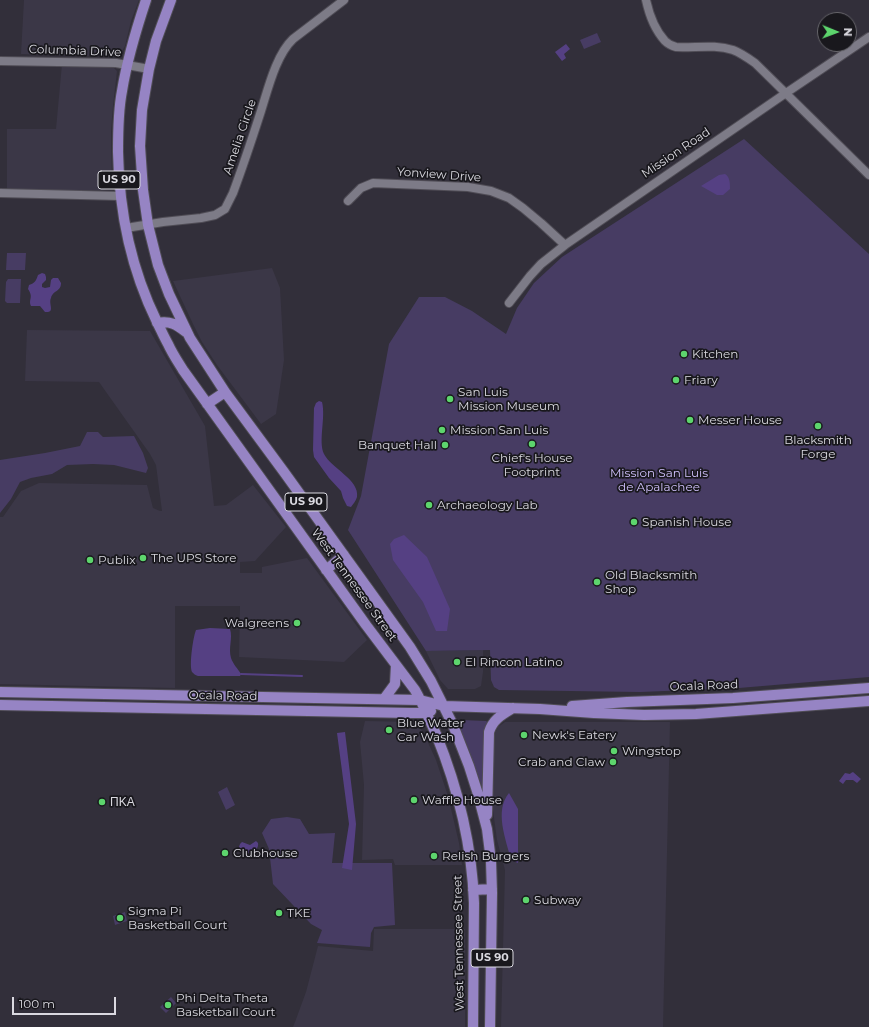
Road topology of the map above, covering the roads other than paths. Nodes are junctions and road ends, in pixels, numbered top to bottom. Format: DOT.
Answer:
graph roads {
  1 [pos="146,0"];
  2 [pos="171,0"];
  3 [pos="344,0"];
  4 [pos="646,0"];
  5 [pos="869,37"];
  6 [pos="0,61"];
  7 [pos="127,65"];
  8 [pos="149,69"];
  9 [pos="786,93"];
  10 [pos="869,175"];
  11 [pos="0,193"];
  12 [pos="120,196"];
  13 [pos="348,201"];
  14 [pos="148,225"];
  15 [pos="126,228"];
  16 [pos="565,245"];
  17 [pos="509,303"];
  18 [pos="157,323"];
  19 [pos="188,334"];
  20 [pos="225,392"];
  21 [pos="207,404"];
  22 [pos="344,556"];
  23 [pos="326,570"];
  24 [pos="396,665"];
  25 [pos="869,688"];
  26 [pos="0,692"];
  27 [pos="329,698"];
  28 [pos="384,699"];
  29 [pos="420,700"];
  30 [pos="663,701"];
  31 [pos="869,701"];
  32 [pos="0,705"];
  33 [pos="444,706"];
  34 [pos="513,708"];
  35 [pos="594,709"];
  36 [pos="327,711"];
  37 [pos="426,713"];
  38 [pos="663,714"];
  39 [pos="487,829"];
  40 [pos="492,889"];
  41 [pos="473,890"];
  42 [pos="492,952"];
  43 [pos="473,953"];
  44 [pos="473,1027"];
  45 [pos="490,1027"];
  1 -- 7 [label="main road, West Tennessee Street / US 90"];
  2 -- 8 [label="main road, West Tennessee Street / US 90"];
  3 -- 14 [label="street, Amelia Circle"];
  4 -- 9 [label="street"];
  5 -- 9 [label="street, Mission Road"];
  6 -- 7 [label="street, Columbia Drive"];
  7 -- 8 [label="street, Columbia Drive"];
  7 -- 12 [label="main road, West Tennessee Street / US 90"];
  8 -- 14 [label="main road, West Tennessee Street / US 90"];
  9 -- 10 [label="street"];
  9 -- 16 [label="street, Mission Road"];
  11 -- 12 [label="street"];
  12 -- 15 [label="main road, West Tennessee Street / US 90"];
  13 -- 16 [label="street, Yonview Drive"];
  14 -- 15 [label="street, Amelia Circle"];
  14 -- 19 [label="main road, West Tennessee Street / US 90"];
  15 -- 18 [label="main road, West Tennessee Street / US 90"];
  16 -- 17 [label="street, Mission Road"];
  18 -- 19 [label="main road"];
  18 -- 21 [label="main road, West Tennessee Street / US 90"];
  19 -- 20 [label="main road, West Tennessee Street / US 90"];
  20 -- 21 [label="main road"];
  20 -- 22 [label="main road, West Tennessee Street / US 90"];
  21 -- 23 [label="main road, West Tennessee Street / US 90"];
  22 -- 23 [label="main road"];
  22 -- 33 [label="main road, West Tennessee Street / US 90"];
  23 -- 24 [label="main road, West Tennessee Street / US 90"];
  24 -- 28 [label="main road"];
  24 -- 29 [label="main road, West Tennessee Street / US 90"];
  25 -- 30 [label="main road, Ocala Road"];
  26 -- 27 [label="main road, Ocala Road"];
  27 -- 28 [label="main road, Ocala Road"];
  27 -- 36 [label="street"];
  28 -- 29 [label="main road, Ocala Road"];
  29 -- 33 [label="main road, Ocala Road"];
  29 -- 37 [label="main road, West Tennessee Street / US 90"];
  30 -- 35 [label="main road, Ocala Road"];
  30 -- 38 [label="main road"];
  31 -- 38 [label="main road, Ocala Road"];
  32 -- 36 [label="main road, Ocala Road"];
  33 -- 34 [label="main road, Ocala Road"];
  33 -- 37 [label="main road, Ocala Road"];
  33 -- 39 [label="main road, West Tennessee Street / US 90"];
  34 -- 35 [label="main road, Ocala Road"];
  34 -- 39 [label="main road"];
  35 -- 38 [label="main road, Ocala Road"];
  36 -- 37 [label="main road, Ocala Road"];
  37 -- 41 [label="main road, West Tennessee Street / US 90"];
  39 -- 40 [label="main road, West Tennessee Street / US 90"];
  40 -- 41 [label="main road"];
  40 -- 42 [label="main road, West Tennessee Street / US 90"];
  41 -- 43 [label="main road, West Tennessee Street / US 90"];
  42 -- 43 [label="main road"];
  42 -- 45 [label="main road, West Tennessee Street / US 90"];
  43 -- 44 [label="main road, West Tennessee Street / US 90"];
}
